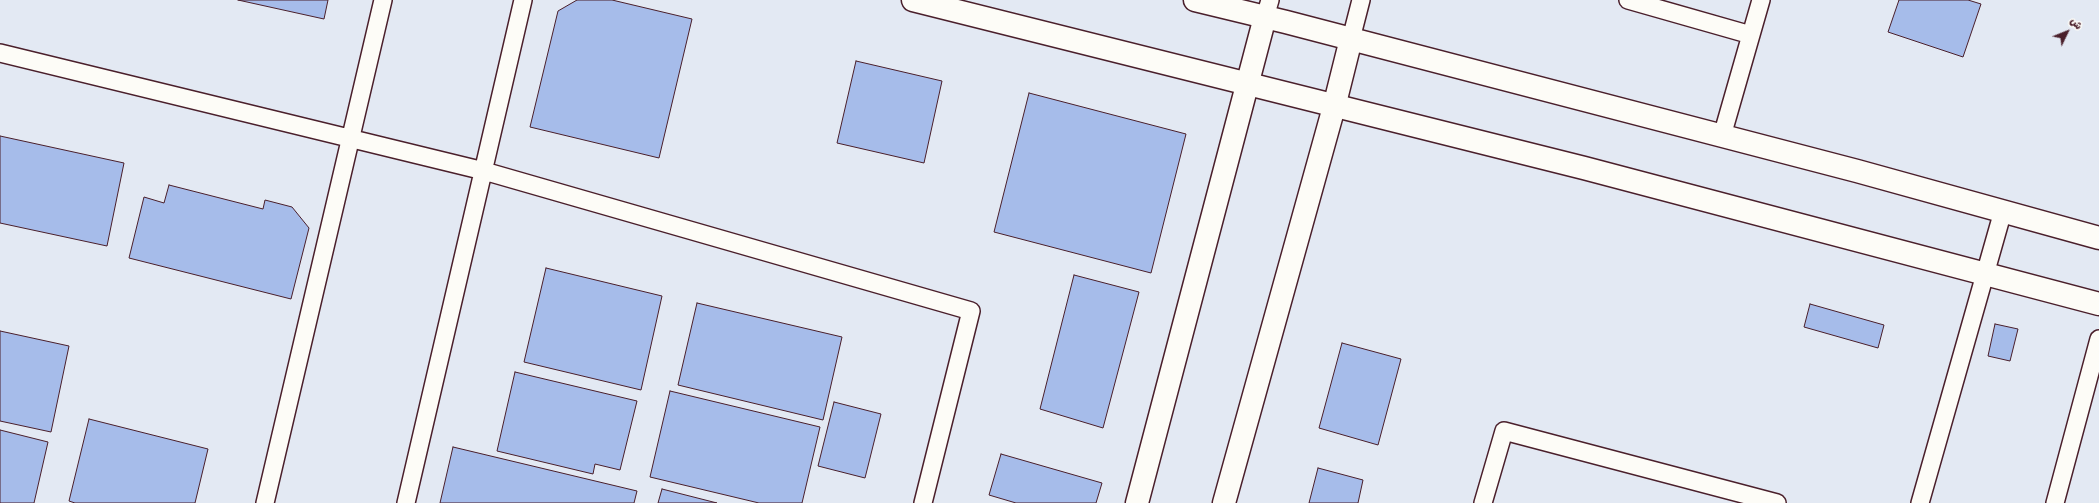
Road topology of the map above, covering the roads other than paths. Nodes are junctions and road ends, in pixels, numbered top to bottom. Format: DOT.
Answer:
graph roads {
  1 [pos="383,0"];
  2 [pos="523,0"];
  3 [pos="913,0"];
  4 [pos="1195,0"];
  5 [pos="1361,0"];
  6 [pos="1628,0"];
  7 [pos="1761,0"];
  8 [pos="1268,8"];
  9 [pos="1751,35"];
  10 [pos="1351,39"];
  11 [pos="0,53"];
  12 [pos="1248,85"];
  13 [pos="1334,106"];
  14 [pos="1722,136"];
  15 [pos="350,138"];
  16 [pos="484,171"];
  17 [pos="2003,211"];
  18 [pos="2099,238"];
  19 [pos="1985,274"];
  20 [pos="2099,304"];
  21 [pos="2099,339"];
  22 [pos="264,503"];
  23 [pos="406,503"];
  24 [pos="923,503"];
  25 [pos="1137,503"];
  26 [pos="1224,503"];
  27 [pos="1483,503"];
  28 [pos="1778,503"];
  29 [pos="1920,503"];
  30 [pos="2055,503"];
  1 -- 15 [label="lane"];
  2 -- 16 [label="lane"];
  3 -- 12 [label="street"];
  4 -- 8 [label="street"];
  5 -- 10 [label="lane"];
  6 -- 9 [label="lane"];
  7 -- 9 [label="lane"];
  8 -- 10 [label="street"];
  8 -- 12 [label="street"];
  9 -- 14 [label="lane"];
  10 -- 13 [label="street"];
  10 -- 14 [label="street"];
  11 -- 15 [label="lane"];
  12 -- 13 [label="street"];
  12 -- 25 [label="street"];
  13 -- 19 [label="street"];
  13 -- 26 [label="street"];
  14 -- 17 [label="street"];
  15 -- 16 [label="lane"];
  15 -- 22 [label="lane"];
  16 -- 23 [label="lane"];
  16 -- 24 [label="lane"];
  17 -- 18 [label="street"];
  17 -- 19 [label="lane"];
  19 -- 20 [label="street"];
  19 -- 29 [label="lane"];
  21 -- 30 [label="lane"];
  27 -- 28 [label="lane"];
}
